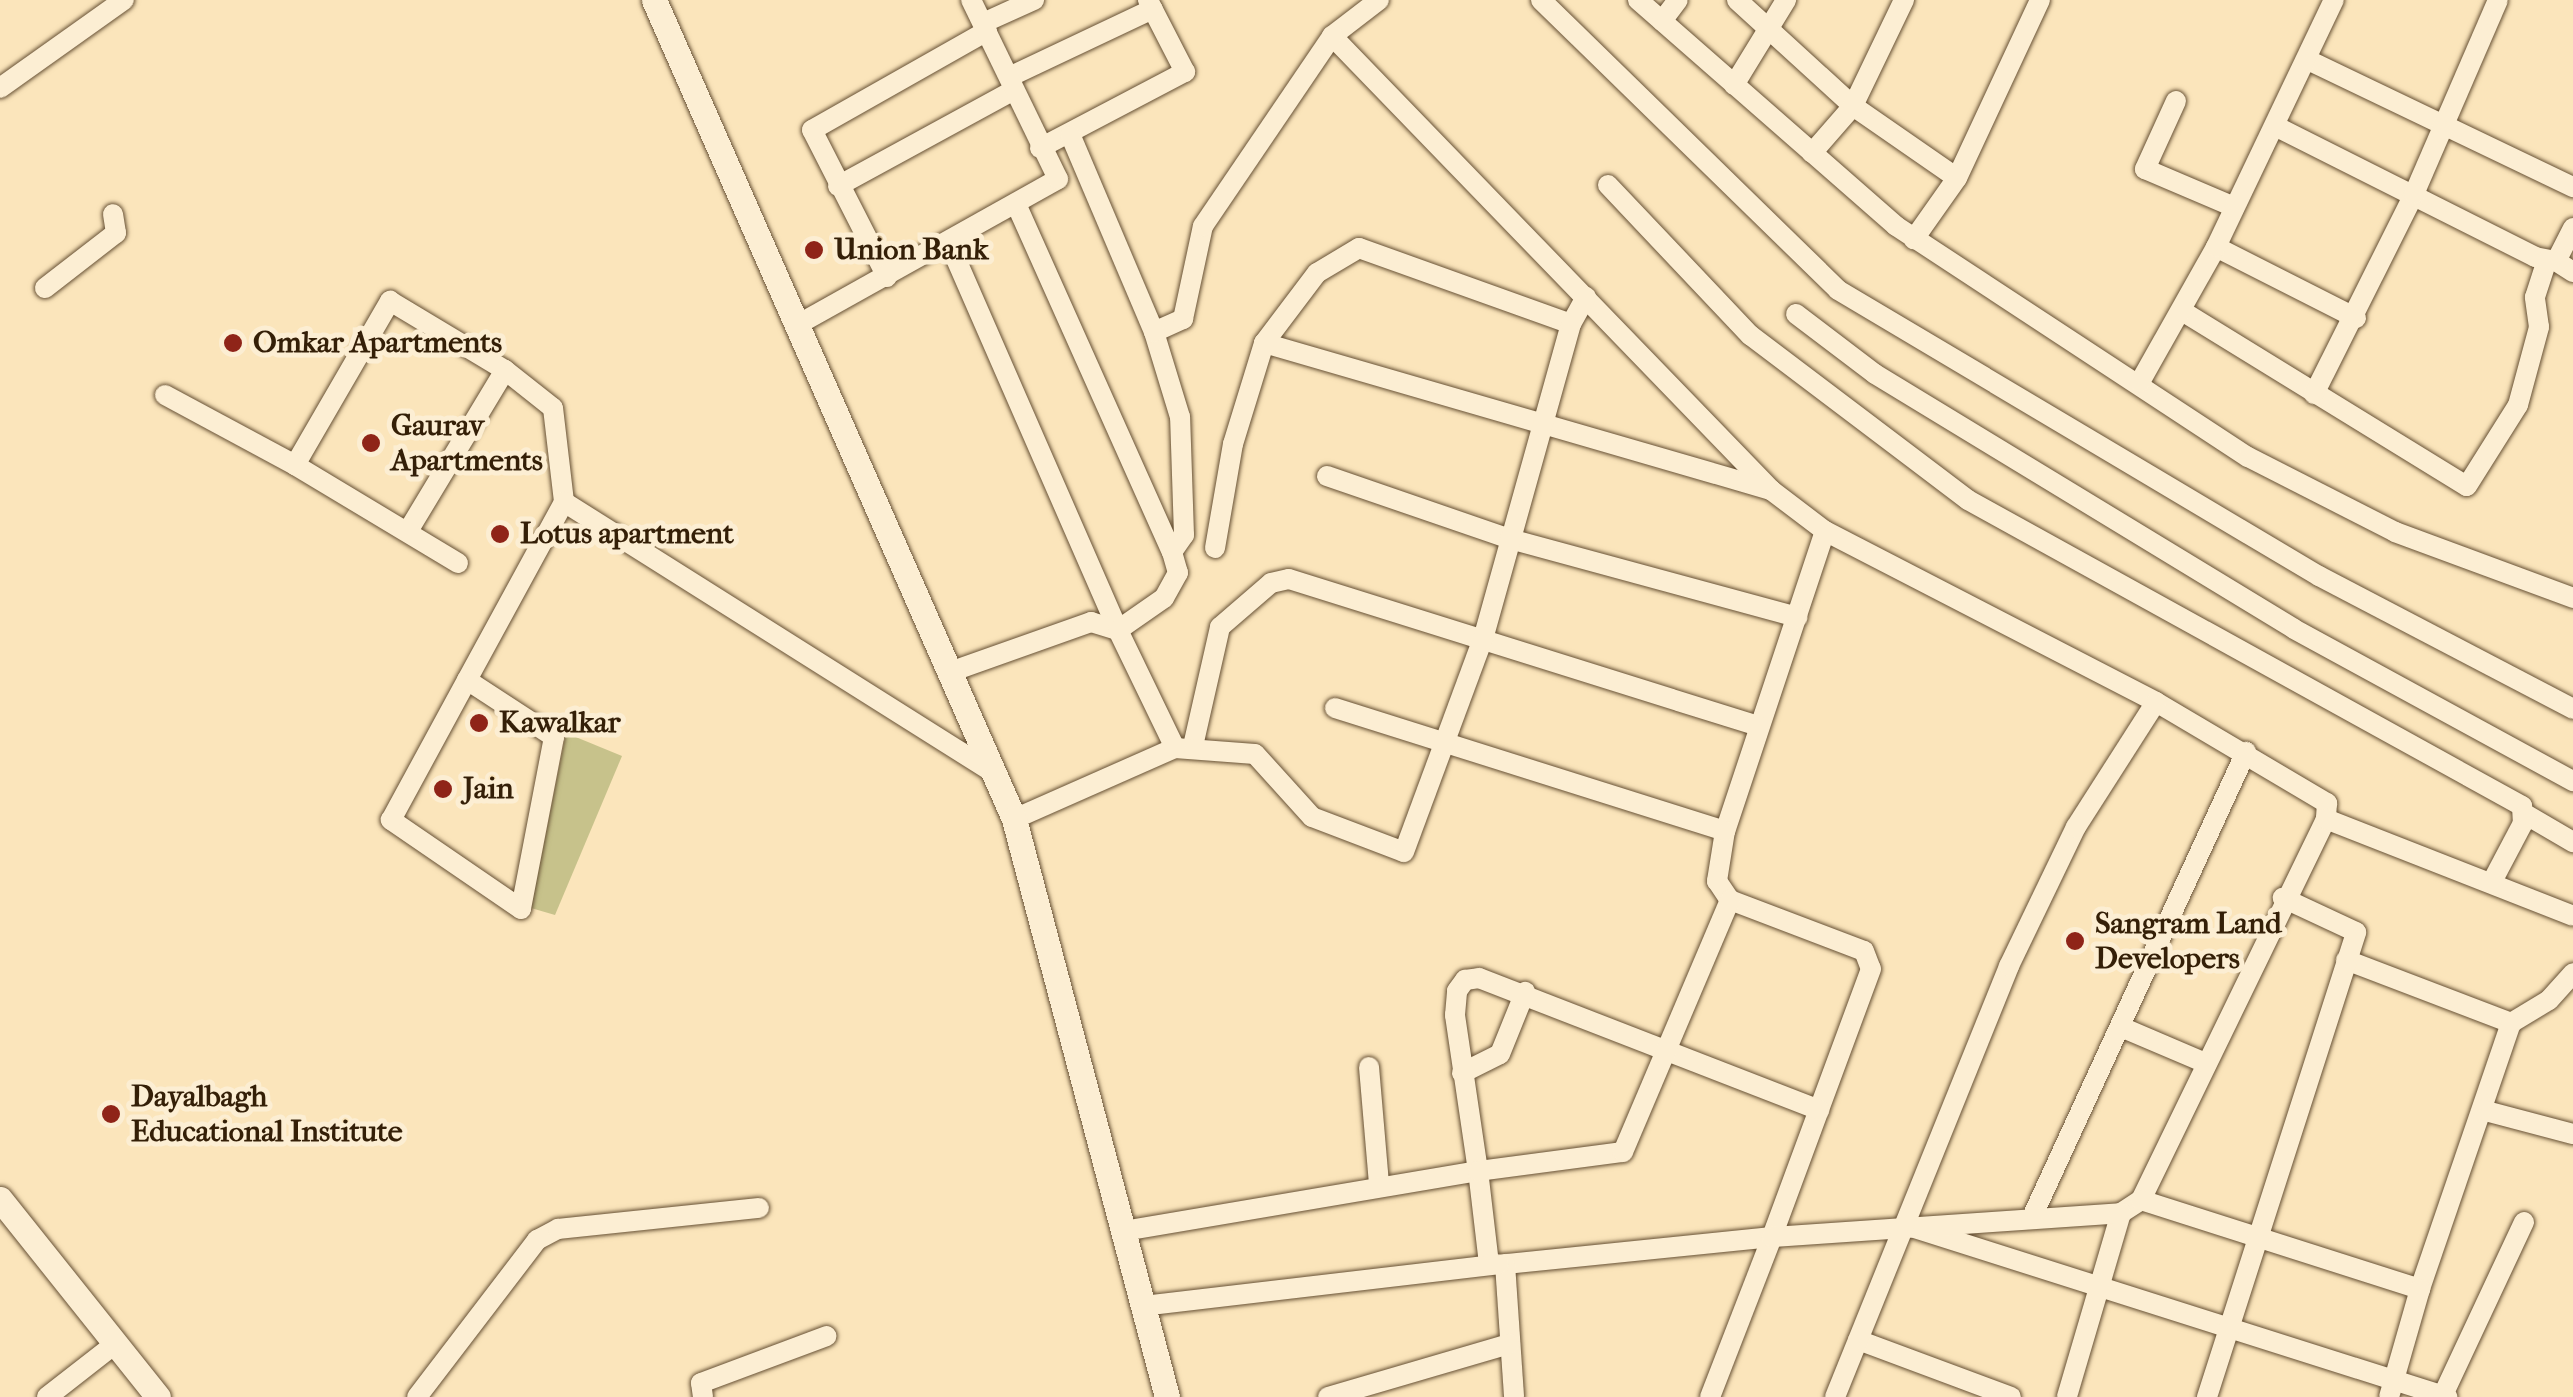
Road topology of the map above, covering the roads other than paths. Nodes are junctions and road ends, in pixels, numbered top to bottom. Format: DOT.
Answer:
graph roads {
  1 [pos="124,0"];
  2 [pos="654,0"];
  3 [pos="971,0"];
  4 [pos="1034,0"];
  5 [pos="1380,0"];
  6 [pos="1541,0"];
  7 [pos="1638,0"];
  8 [pos="1678,0"];
  9 [pos="1737,0"];
  10 [pos="1786,0"];
  11 [pos="1904,0"];
  12 [pos="2040,0"];
  13 [pos="2334,0"];
  14 [pos="2498,0"];
  15 [pos="1150,5"];
  16 [pos="1662,21"];
  17 [pos="985,27"];
  18 [pos="1770,30"];
  19 [pos="1332,36"];
  20 [pos="2310,61"];
  21 [pos="1012,84"];
  22 [pos="1734,85"];
  23 [pos="0,88"];
  24 [pos="2176,102"];
  25 [pos="1853,106"];
  26 [pos="2444,124"];
  27 [pos="2275,126"];
  28 [pos="1071,136"];
  29 [pos="1040,148"];
  30 [pos="1812,153"];
  31 [pos="1957,178"];
  32 [pos="1608,185"];
  33 [pos="838,186"];
  34 [pos="2573,186"];
  35 [pos="2414,194"];
  36 [pos="1017,206"];
  37 [pos="2234,207"];
  38 [pos="114,214"];
  39 [pos="2573,228"];
  40 [pos="1914,238"];
  41 [pos="949,243"];
  42 [pos="2216,247"];
  43 [pos="2559,264"];
  44 [pos="887,277"];
  45 [pos="46,288"];
  46 [pos="1586,297"];
  47 [pos="2182,311"];
  48 [pos="1796,314"];
  49 [pos="2356,318"];
  50 [pos="1571,324"];
  51 [pos="797,325"];
  52 [pos="1154,332"];
  53 [pos="1264,343"];
  54 [pos="505,370"];
  55 [pos="2140,382"];
  56 [pos="2314,394"];
  57 [pos="165,395"];
  58 [pos="1547,428"];
  59 [pos="295,466"];
  60 [pos="1326,476"];
  61 [pos="1771,490"];
  62 [pos="564,502"];
  63 [pos="1825,531"];
  64 [pos="408,532"];
  65 [pos="1510,538"];
  66 [pos="1215,548"];
  67 [pos="1172,552"];
  68 [pos="458,562"];
  69 [pos="2573,598"];
  70 [pos="1798,617"];
  71 [pos="1118,630"];
  72 [pos="1483,639"];
  73 [pos="950,672"];
  74 [pos="467,680"];
  75 [pos="2156,702"];
  76 [pos="1336,708"];
  77 [pos="2573,709"];
  78 [pos="1757,726"];
  79 [pos="1446,742"];
  80 [pos="1184,747"];
  81 [pos="2246,752"];
  82 [pos="994,772"];
  83 [pos="2573,781"];
  84 [pos="2525,814"];
  85 [pos="1014,819"];
  86 [pos="2326,819"];
  87 [pos="1725,831"];
  88 [pos="2573,842"];
  89 [pos="2493,880"];
  90 [pos="2282,898"];
  91 [pos="1730,900"];
  92 [pos="2573,916"];
  93 [pos="2346,960"];
  94 [pos="2573,972"];
  95 [pos="1525,992"];
  96 [pos="2511,1023"];
  97 [pos="2121,1027"];
  98 [pos="1663,1050"];
  99 [pos="2203,1062"];
  100 [pos="1368,1067"];
  101 [pos="1462,1073"];
  102 [pos="1819,1110"];
  103 [pos="2482,1110"];
  104 [pos="2573,1134"];
  105 [pos="1478,1171"];
  106 [pos="1378,1184"];
  107 [pos="0,1199"];
  108 [pos="2140,1200"];
  109 [pos="759,1208"];
  110 [pos="2121,1213"];
  111 [pos="2033,1215"];
  112 [pos="2524,1222"];
  113 [pos="1905,1225"];
  114 [pos="1124,1231"];
  115 [pos="1772,1237"];
  116 [pos="2256,1238"];
  117 [pos="1497,1264"];
  118 [pos="2420,1289"];
  119 [pos="2100,1290"];
  120 [pos="1143,1306"];
  121 [pos="2226,1327"];
  122 [pos="827,1336"];
  123 [pos="1858,1340"];
  124 [pos="116,1344"];
  125 [pos="1509,1344"];
  126 [pos="1971,1390"];
  127 [pos="2392,1390"];
  128 [pos="2445,1396"];
  129 [pos="47,1397"];
  130 [pos="158,1397"];
  131 [pos="416,1397"];
  132 [pos="703,1397"];
  133 [pos="1167,1397"];
  134 [pos="1328,1397"];
  135 [pos="1514,1397"];
  136 [pos="1710,1397"];
  137 [pos="1835,1397"];
  138 [pos="2011,1397"];
  139 [pos="2067,1397"];
  140 [pos="2207,1397"];
  1 -- 23 [label="street"];
  2 -- 51 [label="street"];
  3 -- 17 [label="street"];
  4 -- 17 [label="street"];
  5 -- 19 [label="street"];
  6 -- 77 [label="street"];
  7 -- 16 [label="street"];
  8 -- 16 [label="street"];
  9 -- 18 [label="street"];
  10 -- 18 [label="street"];
  11 -- 25 [label="street"];
  12 -- 31 [label="street"];
  13 -- 20 [label="street"];
  14 -- 26 [label="street"];
  15 -- 21 [label="street"];
  15 -- 28 [label="street"];
  16 -- 22 [label="street"];
  17 -- 21 [label="street"];
  17 -- 33 [label="street"];
  18 -- 22 [label="street"];
  18 -- 25 [label="street"];
  19 -- 46 [label="street"];
  19 -- 52 [label="street"];
  20 -- 26 [label="street"];
  20 -- 27 [label="street"];
  21 -- 29 [label="street"];
  21 -- 33 [label="street"];
  22 -- 30 [label="street"];
  24 -- 37 [label="street"];
  25 -- 30 [label="street"];
  25 -- 31 [label="street"];
  26 -- 34 [label="street"];
  26 -- 35 [label="street"];
  27 -- 35 [label="street"];
  27 -- 37 [label="street"];
  28 -- 29 [label="street"];
  28 -- 52 [label="street"];
  29 -- 36 [label="street"];
  30 -- 40 [label="street"];
  31 -- 40 [label="street"];
  32 -- 84 [label="street"];
  33 -- 44 [label="street"];
  35 -- 43 [label="street"];
  35 -- 49 [label="street"];
  36 -- 41 [label="street"];
  36 -- 67 [label="street"];
  37 -- 42 [label="street"];
  38 -- 45 [label="street"];
  39 -- 43 [label="street"];
  40 -- 55 [label="street"];
  41 -- 44 [label="street"];
  41 -- 71 [label="street"];
  42 -- 47 [label="street"];
  42 -- 49 [label="street"];
  43 -- 56 [label="street"];
  44 -- 51 [label="street"];
  46 -- 50 [label="street"];
  46 -- 61 [label="street"];
  47 -- 55 [label="street"];
  47 -- 56 [label="street"];
  48 -- 83 [label="street"];
  49 -- 56 [label="street"];
  50 -- 53 [label="street"];
  50 -- 58 [label="street"];
  51 -- 73 [label="street"];
  52 -- 67 [label="street"];
  53 -- 58 [label="street"];
  53 -- 66 [label="street"];
  54 -- 59 [label="street"];
  54 -- 62 [label="street"];
  54 -- 64 [label="street"];
  55 -- 69 [label="street"];
  57 -- 59 [label="street"];
  58 -- 61 [label="street"];
  58 -- 65 [label="street"];
  59 -- 64 [label="street"];
  60 -- 65 [label="street"];
  61 -- 63 [label="street"];
  62 -- 74 [label="street"];
  62 -- 82 [label="street"];
  63 -- 70 [label="street"];
  63 -- 75 [label="street"];
  64 -- 68 [label="street"];
  65 -- 70 [label="street"];
  65 -- 72 [label="street"];
  67 -- 71 [label="street"];
  70 -- 78 [label="street"];
  71 -- 73 [label="street"];
  71 -- 80 [label="street"];
  72 -- 78 [label="street"];
  72 -- 79 [label="street"];
  72 -- 80 [label="street"];
  73 -- 82 [label="street"];
  74 -- 74 [label="street"];
  75 -- 81 [label="street"];
  75 -- 113 [label="street"];
  76 -- 79 [label="street"];
  78 -- 87 [label="street"];
  79 -- 80 [label="street"];
  79 -- 87 [label="street"];
  80 -- 85 [label="street"];
  81 -- 86 [label="street"];
  81 -- 97 [label="street"];
  82 -- 85 [label="street"];
  84 -- 88 [label="street"];
  84 -- 89 [label="street"];
  85 -- 114 [label="street"];
  86 -- 89 [label="street"];
  86 -- 90 [label="street"];
  87 -- 91 [label="street"];
  89 -- 92 [label="street"];
  90 -- 93 [label="street"];
  90 -- 99 [label="street"];
  91 -- 98 [label="street"];
  91 -- 102 [label="street"];
  93 -- 96 [label="street"];
  93 -- 116 [label="street"];
  94 -- 96 [label="street"];
  95 -- 98 [label="street"];
  95 -- 101 [label="street"];
  95 -- 101 [label="street"];
  96 -- 103 [label="street"];
  97 -- 99 [label="street"];
  97 -- 111 [label="street"];
  98 -- 102 [label="street"];
  98 -- 105 [label="street"];
  99 -- 108 [label="street"];
  100 -- 106 [label="street"];
  101 -- 105 [label="street"];
  102 -- 115 [label="street"];
  103 -- 104 [label="street"];
  103 -- 118 [label="street"];
  105 -- 106 [label="street"];
  105 -- 117 [label="street"];
  106 -- 114 [label="street"];
  107 -- 124 [label="street"];
  108 -- 110 [label="street"];
  108 -- 116 [label="street"];
  109 -- 131 [label="street"];
  110 -- 111 [label="street"];
  110 -- 119 [label="street"];
  111 -- 113 [label="street"];
  112 -- 128 [label="street"];
  113 -- 115 [label="street"];
  113 -- 119 [label="street"];
  113 -- 123 [label="street"];
  114 -- 120 [label="street"];
  115 -- 117 [label="street"];
  115 -- 136 [label="street"];
  116 -- 118 [label="street"];
  116 -- 121 [label="street"];
  117 -- 120 [label="street"];
  117 -- 125 [label="street"];
  118 -- 127 [label="street"];
  119 -- 121 [label="street"];
  119 -- 139 [label="street"];
  120 -- 133 [label="street"];
  121 -- 127 [label="street"];
  121 -- 140 [label="street"];
  122 -- 132 [label="street"];
  123 -- 126 [label="street"];
  123 -- 137 [label="street"];
  124 -- 129 [label="street"];
  124 -- 130 [label="street"];
  125 -- 134 [label="street"];
  125 -- 135 [label="street"];
  126 -- 138 [label="street"];
  127 -- 128 [label="street"];
}
